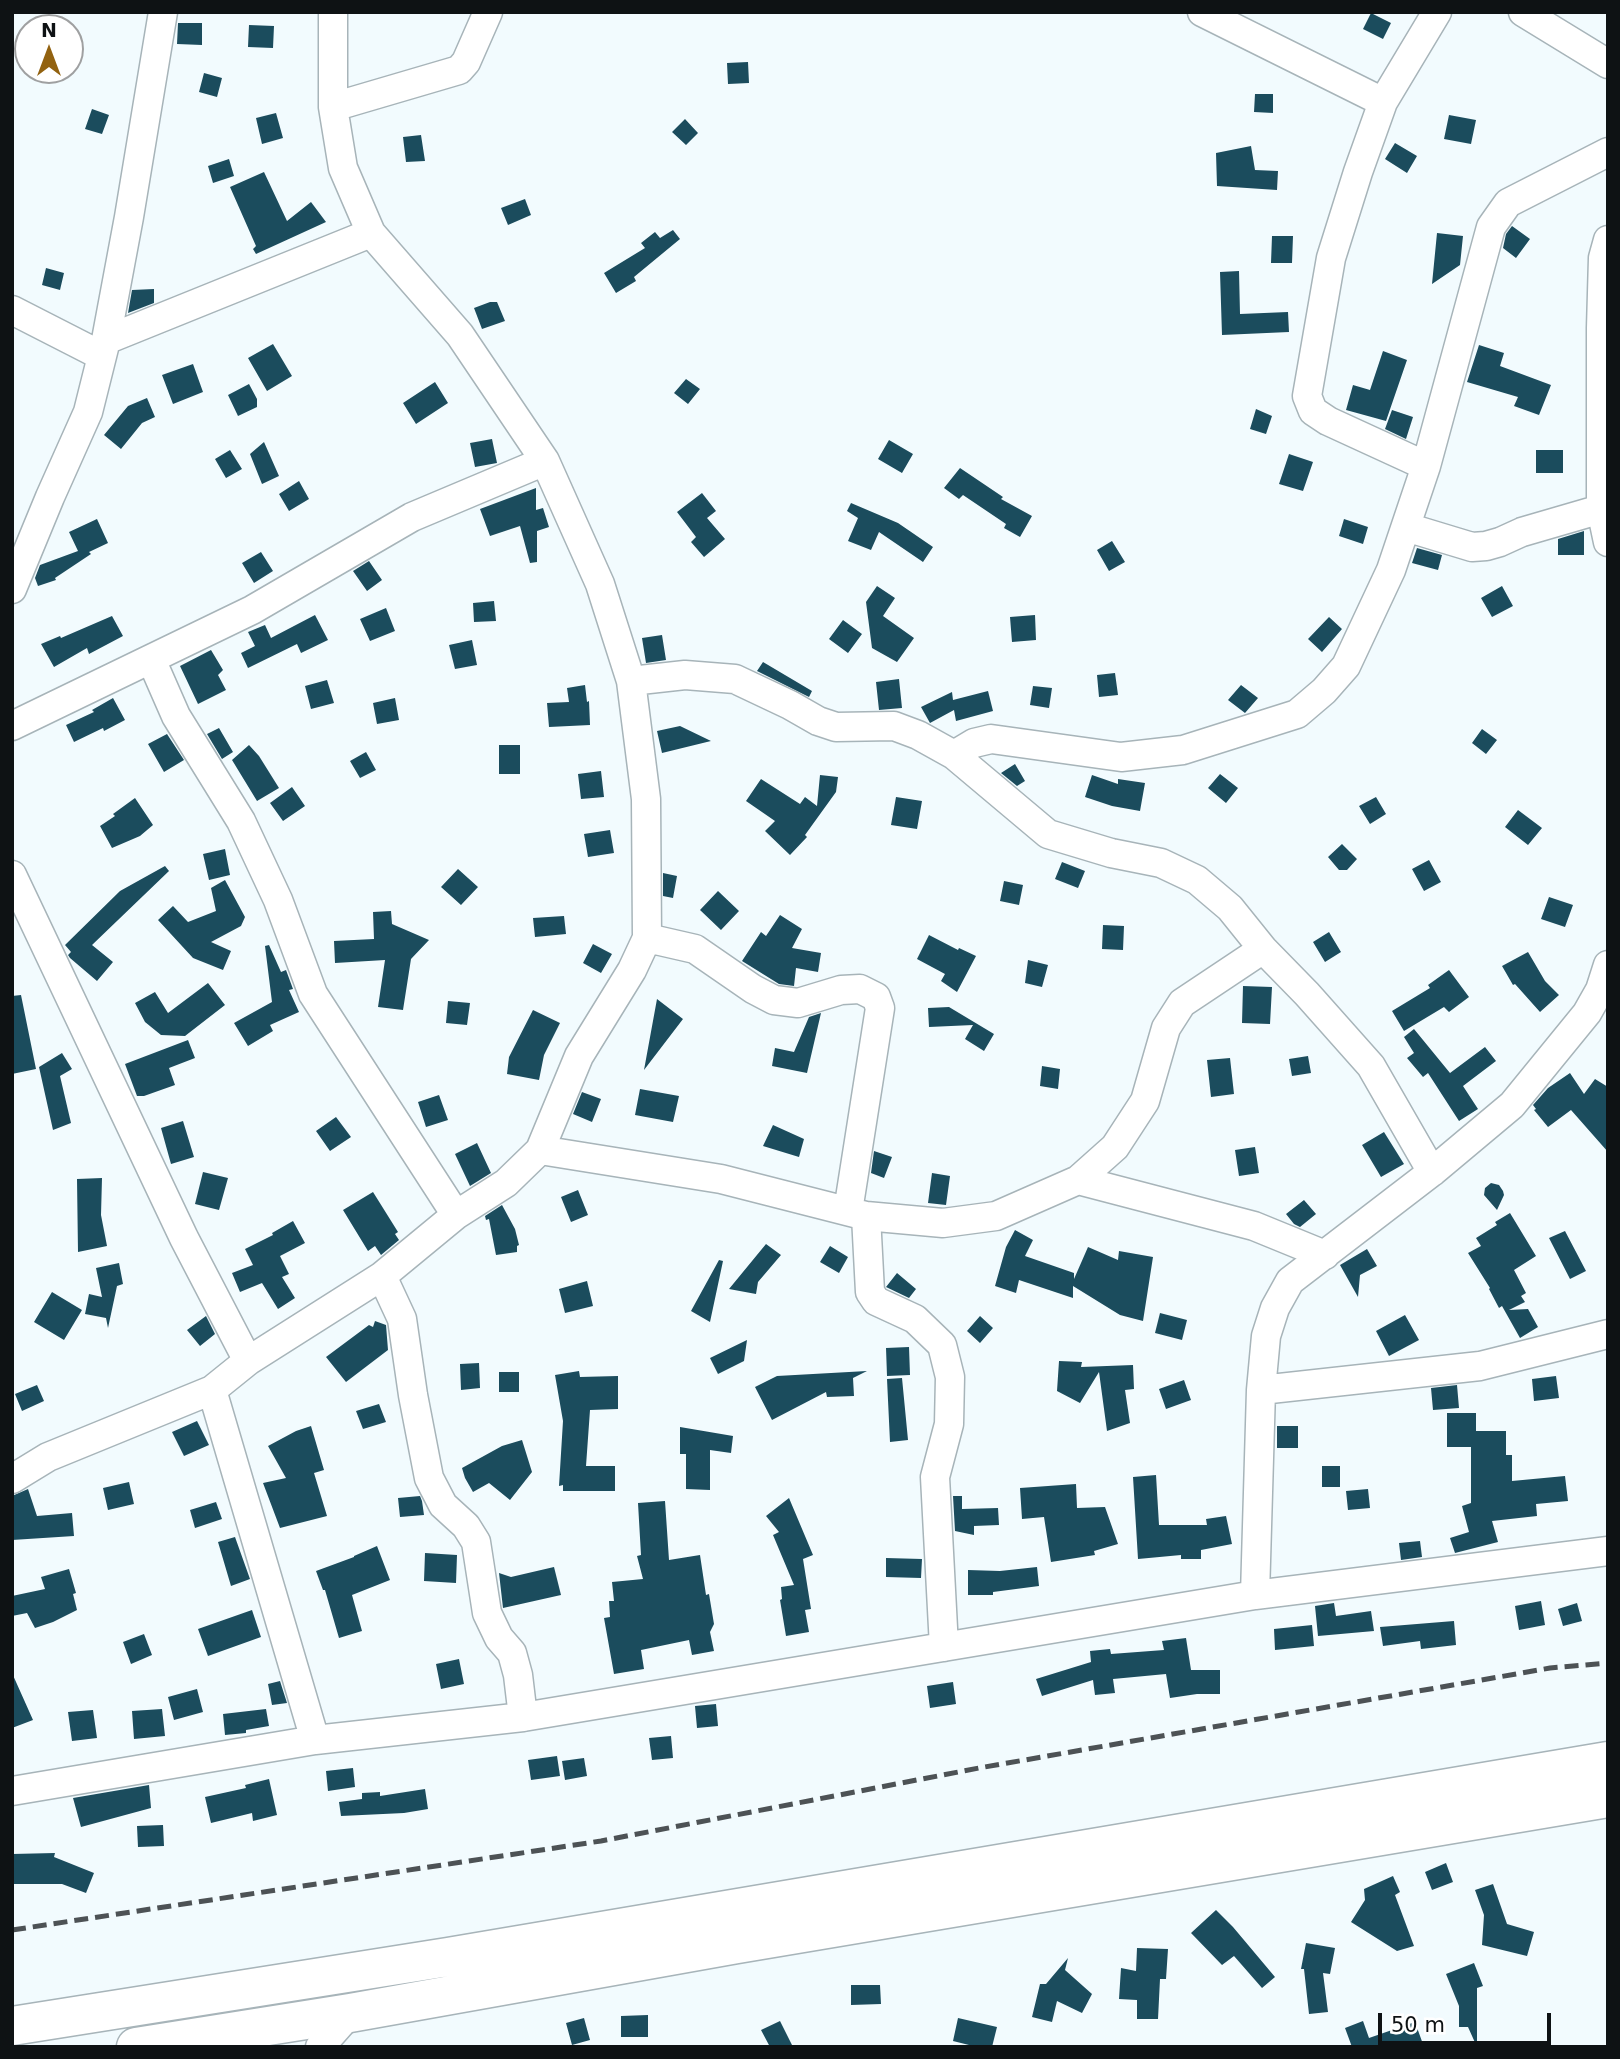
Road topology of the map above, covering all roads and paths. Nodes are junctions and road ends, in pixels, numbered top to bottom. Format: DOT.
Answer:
graph roads {
  1 [pos="163,12"];
  2 [pos="333,12"];
  3 [pos="488,12"];
  4 [pos="1202,12"];
  5 [pos="1437,12"];
  6 [pos="1524,12"];
  7 [pos="1608,64"];
  8 [pos="1382,102"];
  9 [pos="333,107"];
  10 [pos="1608,152"];
  11 [pos="371,233"];
  12 [pos="1608,240"];
  13 [pos="12,310"];
  14 [pos="104,348"];
  15 [pos="545,461"];
  16 [pos="1426,466"];
  17 [pos="1601,509"];
  18 [pos="1406,527"];
  19 [pos="1608,542"];
  20 [pos="12,589"];
  21 [pos="151,659"];
  22 [pos="631,681"];
  23 [pos="12,726"];
  24 [pos="954,755"];
  25 [pos="12,875"];
  26 [pos="647,938"];
  27 [pos="1263,949"];
  28 [pos="1605,982"];
  29 [pos="540,1150"];
  30 [pos="1433,1172"];
  31 [pos="1078,1180"];
  32 [pos="857,1213"];
  33 [pos="456,1215"];
  34 [pos="1325,1255"];
  35 [pos="382,1276"];
  36 [pos="1608,1334"];
  37 [pos="248,1361"];
  38 [pos="212,1390"];
  39 [pos="1261,1390"];
  40 [pos="12,1479"];
  41 [pos="1608,1551"];
  42 [pos="1255,1595"];
  43 [pos="944,1647"];
  44 [pos="523,1717"];
  45 [pos="315,1740"];
  46 [pos="1608,1761"];
  47 [pos="12,1791"];
  48 [pos="1608,1798"];
  49 [pos="350,2013"];
  50 [pos="12,2026"];
  51 [pos="136,2047"];
  52 [pos="320,2047"];
  1 -- 14 [label="street"];
  2 -- 9 [label="street"];
  3 -- 9 [label="street"];
  4 -- 8 [label="street"];
  5 -- 8 [label="street"];
  6 -- 7 [label="street"];
  8 -- 16 [label="street"];
  9 -- 11 [label="street"];
  10 -- 16 [label="street"];
  11 -- 14 [label="street"];
  11 -- 15 [label="street"];
  12 -- 17 [label="street"];
  13 -- 14 [label="street"];
  14 -- 20 [label="street"];
  15 -- 21 [label="street"];
  15 -- 22 [label="street"];
  16 -- 18 [label="street"];
  17 -- 18 [label="street"];
  17 -- 19 [label="street"];
  18 -- 24 [label="street"];
  21 -- 23 [label="street"];
  21 -- 33 [label="street"];
  22 -- 24 [label="street"];
  22 -- 26 [label="street"];
  24 -- 27 [label="street"];
  25 -- 37 [label="street"];
  26 -- 29 [label="street"];
  26 -- 32 [label="street"];
  27 -- 30 [label="street"];
  27 -- 31 [label="street"];
  28 -- 30 [label="street"];
  29 -- 32 [label="street"];
  29 -- 33 [label="street"];
  30 -- 34 [label="street"];
  31 -- 32 [label="street"];
  31 -- 34 [label="street"];
  32 -- 43 [label="street"];
  33 -- 35 [label="street"];
  34 -- 39 [label="street"];
  35 -- 37 [label="street"];
  35 -- 44 [label="street"];
  36 -- 39 [label="street"];
  37 -- 38 [label="street"];
  38 -- 40 [label="street"];
  38 -- 45 [label="street"];
  39 -- 42 [label="street"];
  41 -- 42 [label="street"];
  42 -- 43 [label="street"];
  43 -- 44 [label="street"];
  44 -- 45 [label="street"];
  45 -- 47 [label="street"];
  46 -- 50 [label="highway"];
  48 -- 49 [label="highway"];
  49 -- 51 [label="highway"];
  49 -- 52 [label="street"];
}
